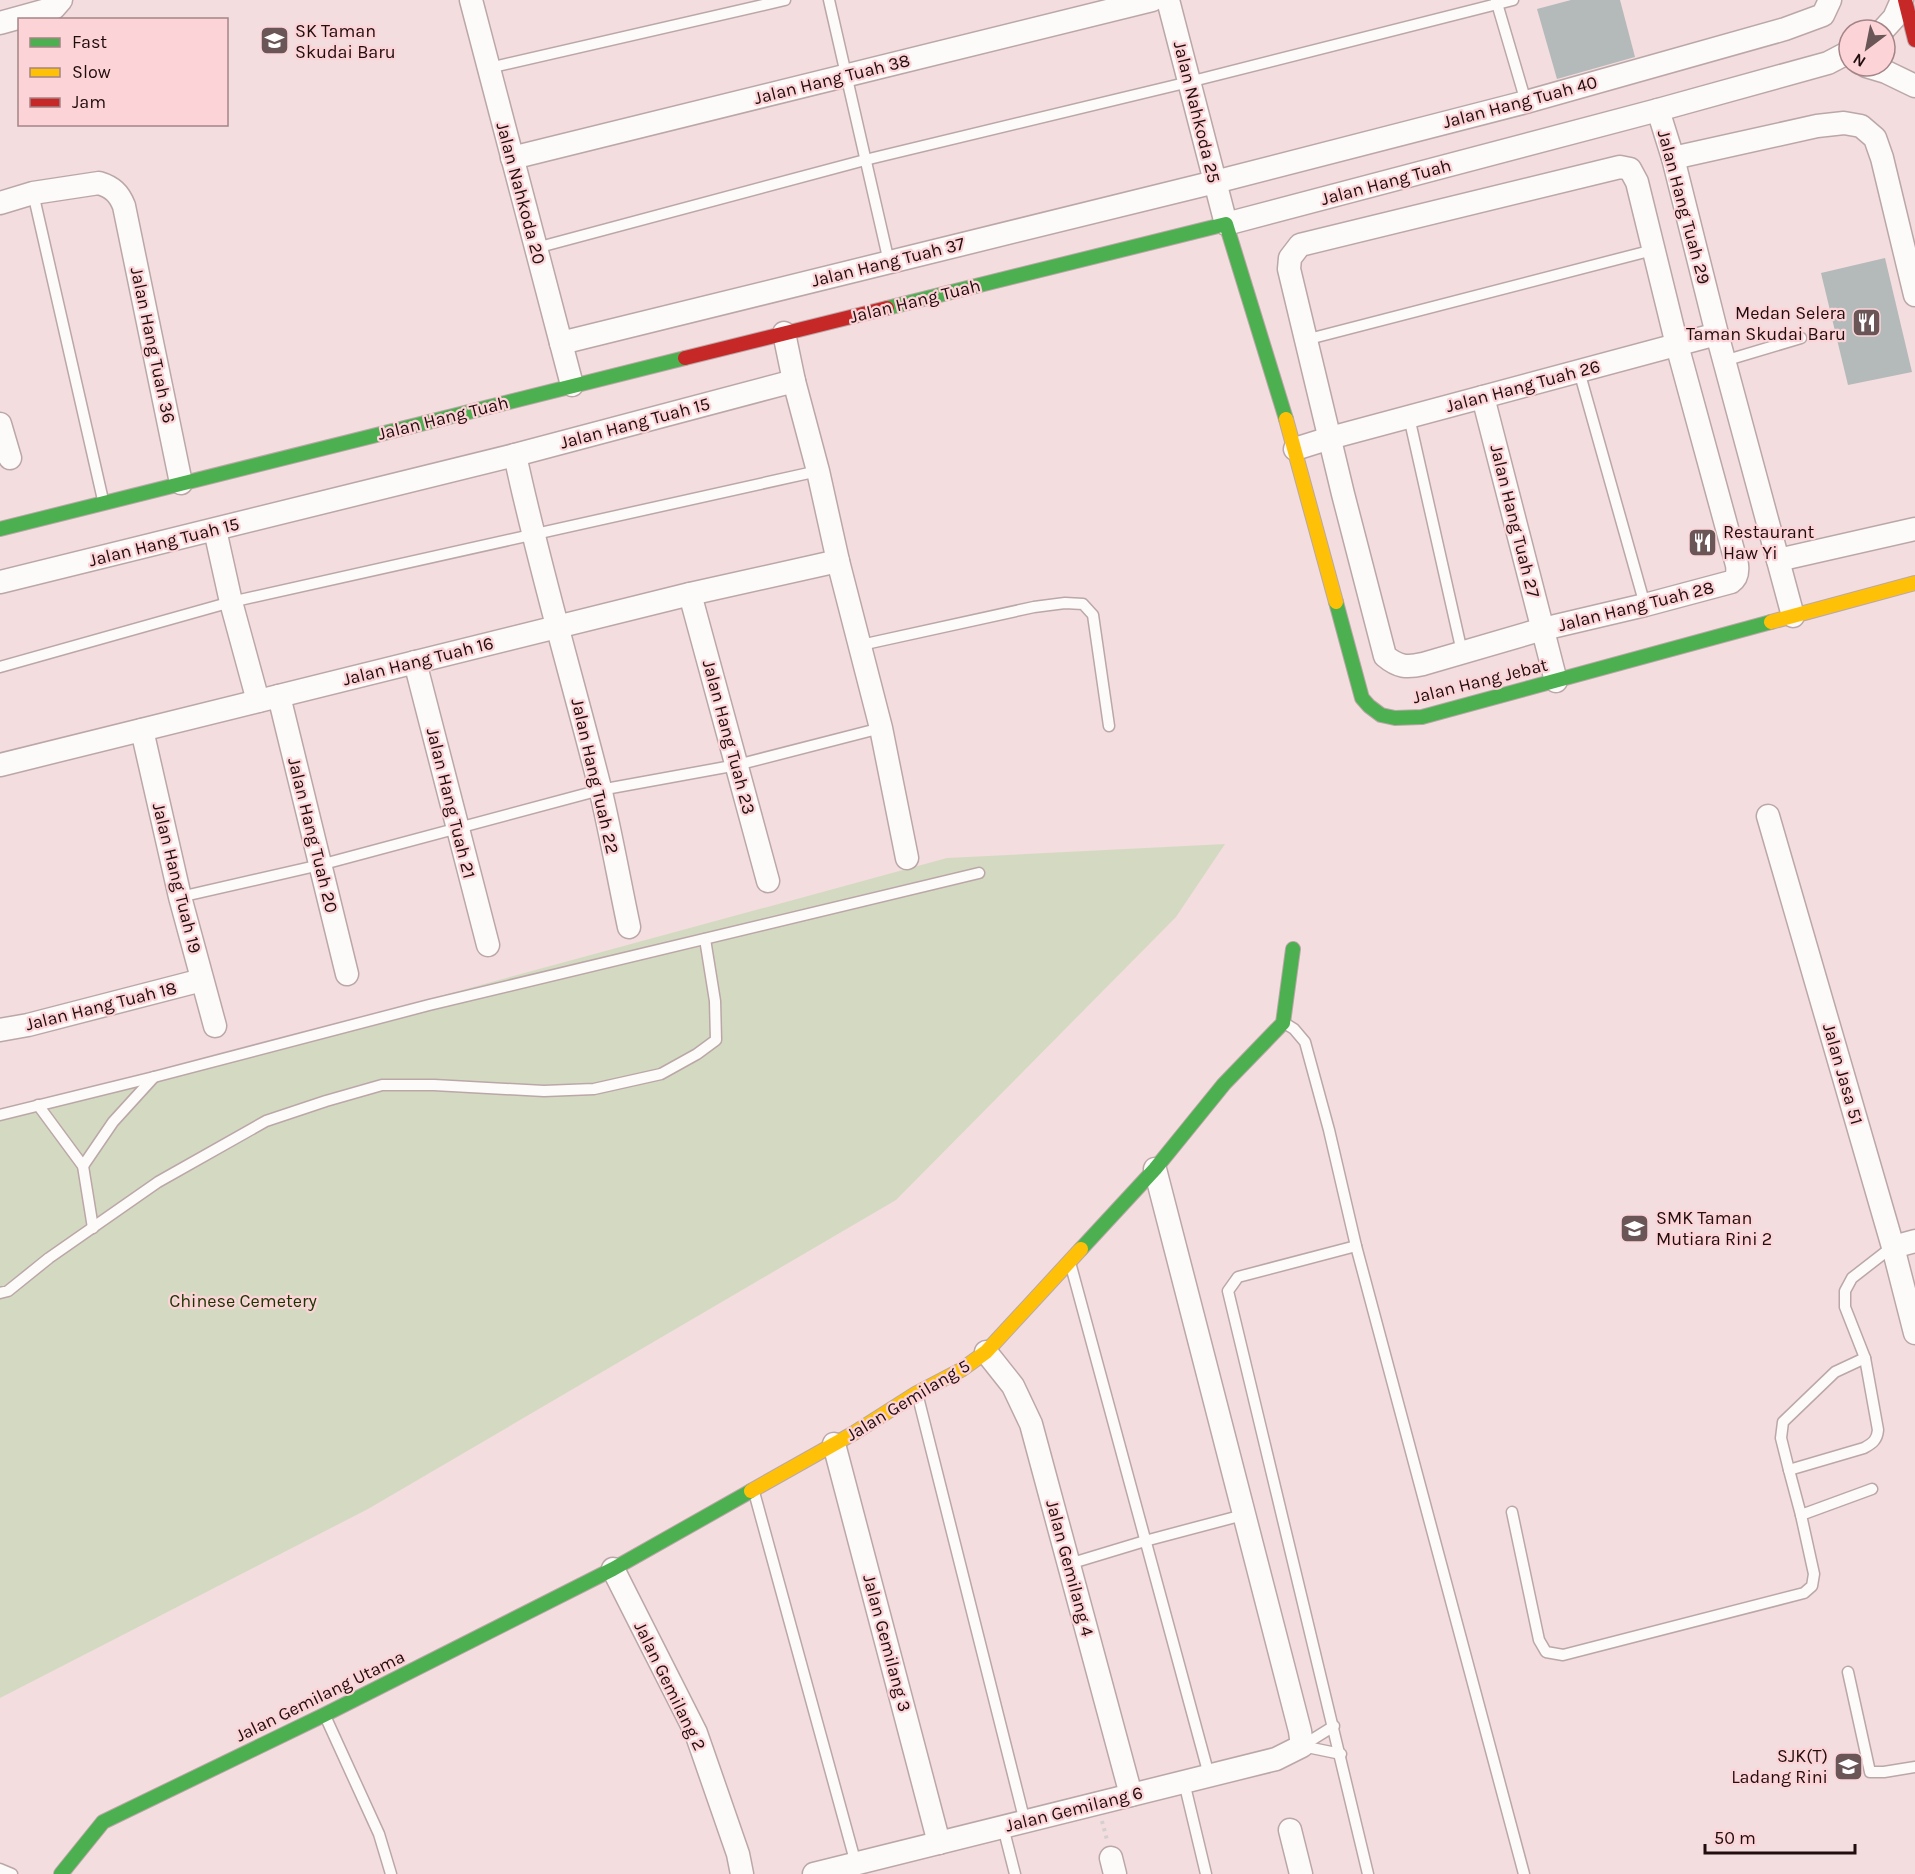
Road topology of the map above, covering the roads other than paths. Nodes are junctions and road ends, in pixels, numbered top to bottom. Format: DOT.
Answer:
graph roads {
  1 [pos="61,0"];
  2 [pos="471,0"];
  3 [pos="785,0"];
  4 [pos="829,0"];
  5 [pos="1152,0"];
  6 [pos="1168,0"];
  7 [pos="1513,0"];
  8 [pos="1904,0"];
  9 [pos="1496,2"];
  10 [pos="1826,8"];
  11 [pos="1894,18"];
  12 [pos="0,22"];
  13 [pos="1915,40"];
  14 [pos="1837,63"];
  15 [pos="489,68"];
  16 [pos="846,76"];
  17 [pos="1897,77"];
  18 [pos="1189,82"];
  19 [pos="1915,86"];
  20 [pos="1526,102"];
  21 [pos="1658,110"];
  22 [pos="512,158"];
  23 [pos="1673,158"];
  24 [pos="865,160"];
  25 [pos="1215,182"];
  26 [pos="33,193"];
  27 [pos="0,203"];
  28 [pos="1226,224"];
  29 [pos="536,248"];
  30 [pos="1653,250"];
  31 [pos="889,262"];
  32 [pos="1915,295"];
  33 [pos="784,333"];
  34 [pos="1717,334"];
  35 [pos="1801,338"];
  36 [pos="1305,340"];
  37 [pos="561,343"];
  38 [pos="1677,345"];
  39 [pos="1724,361"];
  40 [pos="1579,371"];
  41 [pos="794,381"];
  42 [pos="572,385"];
  43 [pos="1484,397"];
  44 [pos="1409,417"];
  45 [pos="0,424"];
  46 [pos="1330,438"];
  47 [pos="1295,449"];
  48 [pos="515,455"];
  49 [pos="10,458"];
  50 [pos="818,471"];
  51 [pos="181,483"];
  52 [pos="104,503"];
  53 [pos="0,529"];
  54 [pos="1915,529"];
  55 [pos="215,530"];
  56 [pos="532,535"];
  57 [pos="1778,560"];
  58 [pos="838,561"];
  59 [pos="0,582"];
  60 [pos="1915,583"];
  61 [pos="690,594"];
  62 [pos="231,602"];
  63 [pos="1645,605"];
  64 [pos="1793,616"];
  65 [pos="558,626"];
  66 [pos="1543,629"];
  67 [pos="861,645"];
  68 [pos="1462,652"];
  69 [pos="415,662"];
  70 [pos="0,667"];
  71 [pos="1556,681"];
  72 [pos="268,698"];
  73 [pos="1109,726"];
  74 [pos="881,728"];
  75 [pos="142,730"];
  76 [pos="0,765"];
  77 [pos="737,765"];
  78 [pos="600,790"];
  79 [pos="1768,816"];
  80 [pos="458,828"];
  81 [pos="907,858"];
  82 [pos="320,865"];
  83 [pos="979,873"];
  84 [pos="768,881"];
  85 [pos="180,897"];
  86 [pos="629,927"];
  87 [pos="705,939"];
  88 [pos="488,945"];
  89 [pos="1293,949"];
  90 [pos="348,974"];
  91 [pos="202,980"];
  92 [pos="1283,1023"];
  93 [pos="215,1026"];
  94 [pos="0,1030"];
  95 [pos="154,1077"];
  96 [pos="38,1105"];
  97 [pos="0,1115"];
  98 [pos="83,1166"];
  99 [pos="1155,1169"];
  100 [pos="93,1228"];
  101 [pos="1915,1241"];
  102 [pos="1356,1246"];
  103 [pos="1893,1247"];
  104 [pos="1069,1260"];
  105 [pos="0,1293"];
  106 [pos="1915,1333"];
  107 [pos="986,1352"];
  108 [pos="1865,1358"];
  109 [pos="917,1393"];
  110 [pos="834,1444"];
  111 [pos="1789,1470"];
  112 [pos="753,1489"];
  113 [pos="1872,1489"];
  114 [pos="1512,1512"];
  115 [pos="1243,1515"];
  116 [pos="1800,1515"];
  117 [pos="1145,1541"];
  118 [pos="1069,1564"];
  119 [pos="613,1569"];
  120 [pos="1848,1672"];
  121 [pos="324,1714"];
  122 [pos="1334,1726"];
  123 [pos="1302,1746"];
  124 [pos="1341,1754"];
  125 [pos="1915,1767"];
  126 [pos="1209,1775"];
  127 [pos="1184,1782"];
  128 [pos="1131,1795"];
  129 [pos="1025,1821"];
  130 [pos="1003,1827"];
  131 [pos="1290,1830"];
  132 [pos="939,1843"];
  133 [pos="856,1864"];
  134 [pos="0,1869"];
  135 [pos="69,1871"];
  136 [pos="824,1873"];
  137 [pos="12,1874"];
  138 [pos="391,1874"];
  139 [pos="742,1874"];
  140 [pos="1015,1874"];
  141 [pos="1206,1874"];
  142 [pos="1301,1874"];
  143 [pos="1368,1874"];
  144 [pos="1524,1874"];
  1 -- 12 [label="street"];
  2 -- 15 [label="street, Jalan Nahkoda 20"];
  3 -- 15 [label="lane"];
  4 -- 16 [label="lane"];
  5 -- 16 [label="street, Jalan Hang Tuah 38"];
  6 -- 18 [label="street, Jalan Nahkoda 25"];
  7 -- 9 [label="lane"];
  8 -- 11 [label="street"];
  8 -- 13 [label="street"];
  9 -- 18 [label="lane"];
  9 -- 20 [label="lane"];
  10 -- 20 [label="street, Jalan Hang Tuah 40"];
  14 -- 21 [label="street, Jalan Hang Tuah"];
  15 -- 22 [label="street, Jalan Nahkoda 20"];
  16 -- 22 [label="street, Jalan Hang Tuah 38"];
  16 -- 24 [label="lane"];
  17 -- 19 [label="street"];
  18 -- 24 [label="lane"];
  18 -- 25 [label="street, Jalan Nahkoda 25"];
  20 -- 25 [label="street, Jalan Hang Tuah 40"];
  21 -- 23 [label="street, Jalan Hang Tuah 29"];
  21 -- 28 [label="street, Jalan Hang Tuah"];
  22 -- 29 [label="street, Jalan Nahkoda 20"];
  23 -- 32 [label="street"];
  23 -- 34 [label="street, Jalan Hang Tuah 29"];
  24 -- 29 [label="lane"];
  24 -- 31 [label="lane"];
  25 -- 28 [label="street, Jalan Nahkoda 25"];
  25 -- 31 [label="street, Jalan Hang Tuah 37"];
  26 -- 27 [label="street"];
  26 -- 51 [label="street, Jalan Hang Tuah 36"];
  26 -- 52 [label="lane"];
  28 -- 33 [label="street, Jalan Hang Tuah"];
  28 -- 47 [label="street, Jalan Hang Jebat"];
  29 -- 37 [label="street, Jalan Nahkoda 20"];
  30 -- 36 [label="lane"];
  30 -- 36 [label="street, Jalan Hang Tuah 28"];
  30 -- 38 [label="street, Jalan Hang Tuah 28"];
  31 -- 37 [label="street, Jalan Hang Tuah 37"];
  33 -- 41 [label="street"];
  33 -- 42 [label="street, Jalan Hang Tuah"];
  34 -- 38 [label="street, Jalan Hang Tuah 26"];
  34 -- 39 [label="street, Jalan Hang Tuah 29"];
  35 -- 39 [label="lane"];
  36 -- 46 [label="street, Jalan Hang Tuah 28"];
  37 -- 42 [label="street, Jalan Nahkoda 20"];
  38 -- 40 [label="street, Jalan Hang Tuah 26"];
  38 -- 63 [label="street, Jalan Hang Tuah 28"];
  39 -- 57 [label="street, Jalan Hang Tuah 29"];
  40 -- 43 [label="street, Jalan Hang Tuah 26"];
  40 -- 63 [label="lane"];
  41 -- 48 [label="street, Jalan Hang Tuah 15"];
  41 -- 50 [label="street"];
  42 -- 51 [label="street, Jalan Hang Tuah"];
  43 -- 44 [label="street, Jalan Hang Tuah 26"];
  43 -- 66 [label="street, Jalan Hang Tuah 27"];
  44 -- 46 [label="street, Jalan Hang Tuah 26"];
  44 -- 68 [label="lane"];
  45 -- 49 [label="street"];
  46 -- 47 [label="street, Jalan Hang Tuah 26"];
  46 -- 68 [label="street, Jalan Hang Tuah 28"];
  47 -- 71 [label="street, Jalan Hang Jebat"];
  48 -- 55 [label="street, Jalan Hang Tuah 15"];
  48 -- 56 [label="street, Jalan Hang Tuah 22"];
  50 -- 56 [label="lane"];
  50 -- 58 [label="street"];
  51 -- 52 [label="street, Jalan Hang Tuah"];
  52 -- 53 [label="street, Jalan Hang Tuah"];
  54 -- 57 [label="street"];
  55 -- 59 [label="street, Jalan Hang Tuah 15"];
  55 -- 62 [label="street, Jalan Hang Tuah 20"];
  56 -- 62 [label="lane"];
  56 -- 65 [label="street, Jalan Hang Tuah 22"];
  57 -- 64 [label="street, Jalan Hang Tuah 29"];
  58 -- 61 [label="street, Jalan Hang Tuah 16"];
  58 -- 67 [label="street"];
  60 -- 64 [label="street, Jalan Hang Jebat"];
  61 -- 65 [label="street, Jalan Hang Tuah 16"];
  61 -- 77 [label="street, Jalan Hang Tuah 23"];
  62 -- 70 [label="lane"];
  62 -- 72 [label="street, Jalan Hang Tuah 20"];
  63 -- 66 [label="street, Jalan Hang Tuah 28"];
  64 -- 71 [label="street, Jalan Hang Jebat"];
  65 -- 69 [label="street, Jalan Hang Tuah 16"];
  65 -- 78 [label="street, Jalan Hang Tuah 22"];
  66 -- 68 [label="street, Jalan Hang Tuah 28"];
  66 -- 71 [label="street, Jalan Hang Tuah 27"];
  67 -- 73 [label="lane"];
  67 -- 74 [label="street"];
  69 -- 72 [label="street, Jalan Hang Tuah 16"];
  69 -- 80 [label="street, Jalan Hang Tuah 21"];
  72 -- 75 [label="street, Jalan Hang Tuah 16"];
  72 -- 82 [label="street, Jalan Hang Tuah 20"];
  74 -- 77 [label="lane"];
  74 -- 81 [label="street"];
  75 -- 76 [label="street, Jalan Hang Tuah 16"];
  75 -- 85 [label="street, Jalan Hang Tuah 19"];
  77 -- 78 [label="lane"];
  77 -- 84 [label="street, Jalan Hang Tuah 23"];
  78 -- 80 [label="lane"];
  78 -- 86 [label="street, Jalan Hang Tuah 22"];
  79 -- 103 [label="street, Jalan Jasa 51"];
  80 -- 82 [label="lane"];
  80 -- 88 [label="street, Jalan Hang Tuah 21"];
  82 -- 85 [label="lane"];
  82 -- 90 [label="street, Jalan Hang Tuah 20"];
  83 -- 87 [label="lane"];
  85 -- 91 [label="street, Jalan Hang Tuah 19"];
  87 -- 95 [label="lane"];
  87 -- 100 [label="lane"];
  89 -- 92 [label="street"];
  91 -- 93 [label="street, Jalan Hang Tuah 19"];
  91 -- 94 [label="street, Jalan Hang Tuah 18"];
  92 -- 99 [label="street, Jalan Gemilang 5"];
  92 -- 102 [label="lane"];
  95 -- 96 [label="lane"];
  95 -- 98 [label="lane"];
  96 -- 97 [label="lane"];
  96 -- 98 [label="lane"];
  98 -- 100 [label="lane"];
  99 -- 104 [label="street, Jalan Gemilang 5"];
  99 -- 115 [label="street"];
  100 -- 105 [label="lane"];
  101 -- 103 [label="street"];
  102 -- 122 [label="lane"];
  102 -- 144 [label="lane"];
  103 -- 106 [label="street, Jalan Jasa 51"];
  103 -- 108 [label="lane"];
  104 -- 107 [label="street, Jalan Gemilang 5"];
  104 -- 117 [label="lane"];
  107 -- 109 [label="street, Jalan Gemilang 5"];
  107 -- 118 [label="street, Jalan Gemilang 4"];
  108 -- 111 [label="lane"];
  108 -- 111 [label="lane"];
  109 -- 110 [label="street, Jalan Gemilang 5"];
  109 -- 129 [label="lane"];
  110 -- 112 [label="street, Jalan Gemilang 5"];
  110 -- 132 [label="street, Jalan Gemilang 3"];
  111 -- 116 [label="lane"];
  112 -- 119 [label="street, Jalan Gemilang 5"];
  112 -- 133 [label="lane"];
  113 -- 116 [label="lane"];
  114 -- 116 [label="lane"];
  115 -- 117 [label="lane"];
  115 -- 123 [label="street"];
  117 -- 118 [label="lane"];
  117 -- 126 [label="lane"];
  118 -- 128 [label="street, Jalan Gemilang 4"];
  119 -- 121 [label="street, Jalan Gemilang Utama"];
  119 -- 139 [label="street, Jalan Gemilang 2"];
  120 -- 125 [label="lane"];
  121 -- 135 [label="street, Jalan Gemilang Utama"];
  121 -- 138 [label="lane"];
  122 -- 123 [label="lane"];
  122 -- 124 [label="lane"];
  123 -- 124 [label="lane"];
  123 -- 126 [label="street, Jalan Gemilang 6"];
  124 -- 143 [label="lane"];
  126 -- 127 [label="street, Jalan Gemilang 6"];
  127 -- 128 [label="street, Jalan Gemilang 6"];
  127 -- 141 [label="lane"];
  128 -- 129 [label="street, Jalan Gemilang 6"];
  129 -- 130 [label="street, Jalan Gemilang 6"];
  130 -- 132 [label="street, Jalan Gemilang 6"];
  130 -- 140 [label="lane"];
  131 -- 142 [label="street"];
  132 -- 133 [label="street, Jalan Gemilang 6"];
  133 -- 136 [label="street, Jalan Gemilang 6"];
  134 -- 137 [label="lane"];
}
